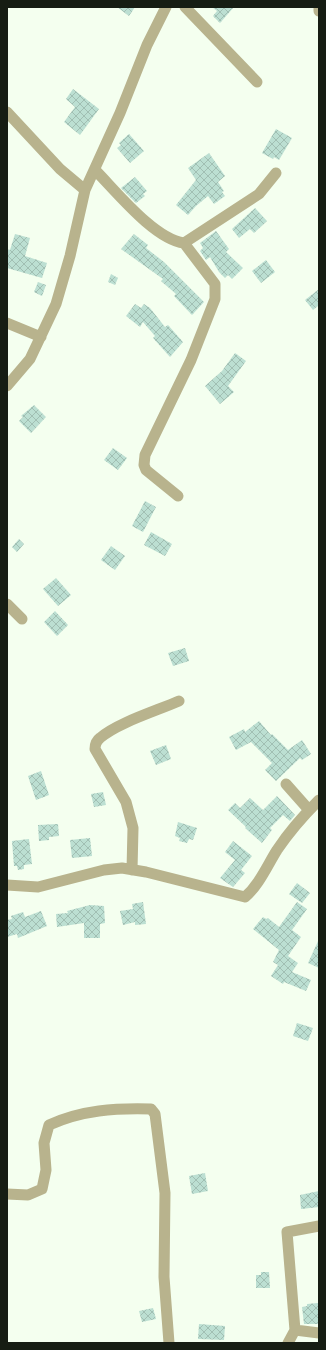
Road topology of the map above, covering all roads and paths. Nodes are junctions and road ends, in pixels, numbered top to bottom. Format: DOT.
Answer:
graph roads {
  1 [pos="166,7"];
  2 [pos="185,7"];
  3 [pos="319,7"];
  4 [pos="319,11"];
  5 [pos="257,82"];
  6 [pos="7,112"];
  7 [pos="95,170"];
  8 [pos="276,172"];
  9 [pos="85,190"];
  10 [pos="184,243"];
  11 [pos="7,323"];
  12 [pos="41,337"];
  13 [pos="7,386"];
  14 [pos="178,496"];
  15 [pos="7,604"];
  16 [pos="22,619"];
  17 [pos="179,701"];
  18 [pos="286,784"];
  19 [pos="319,800"];
  20 [pos="309,810"];
  21 [pos="132,870"];
  22 [pos="7,885"];
  23 [pos="7,1194"];
  24 [pos="319,1226"];
  25 [pos="295,1330"];
  26 [pos="319,1333"];
  27 [pos="169,1343"];
  28 [pos="288,1343"];
  1 -- 7 [label="street"];
  2 -- 5 [label="street"];
  3 -- 4 [label="street"];
  6 -- 9 [label="street"];
  7 -- 9 [label="street"];
  7 -- 10 [label="street"];
  8 -- 10 [label="street"];
  9 -- 12 [label="street"];
  10 -- 14 [label="street"];
  11 -- 12 [label="street"];
  12 -- 13 [label="street"];
  15 -- 16 [label="street"];
  17 -- 21 [label="street"];
  18 -- 20 [label="street"];
  19 -- 20 [label="street"];
  20 -- 21 [label="street"];
  21 -- 22 [label="street"];
  23 -- 27 [label="street"];
  24 -- 25 [label="street"];
  25 -- 26 [label="street"];
  25 -- 28 [label="street"];
}
